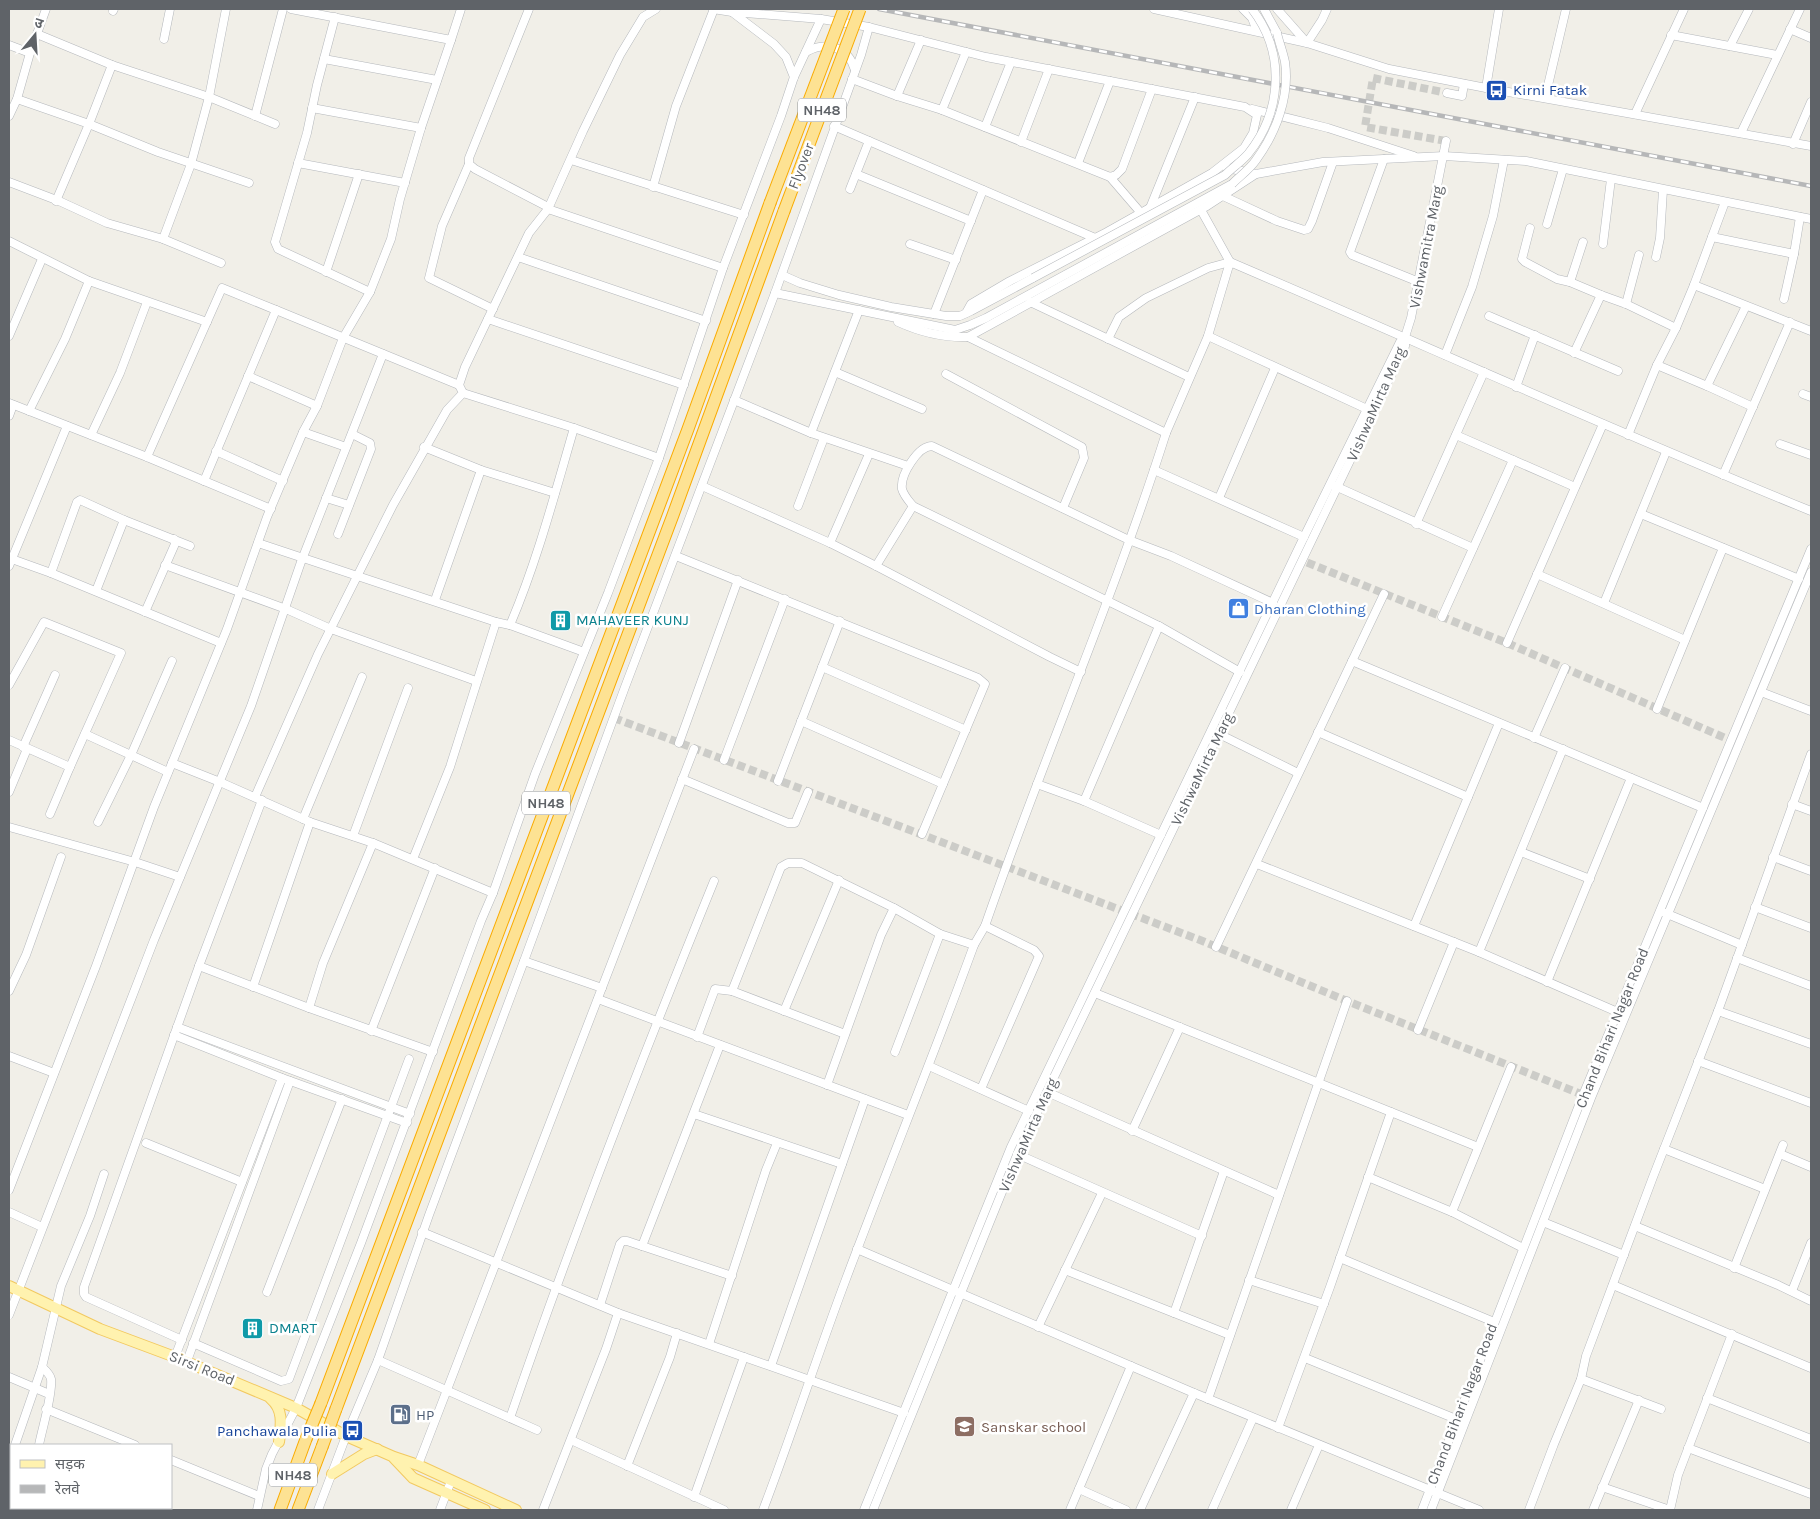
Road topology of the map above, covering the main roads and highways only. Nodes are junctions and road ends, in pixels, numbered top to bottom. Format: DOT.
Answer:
graph roads {
  1 [pos="844,9"];
  2 [pos="860,9"];
  3 [pos="14,1288"];
  4 [pos="268,1396"];
  5 [pos="279,1442"];
  6 [pos="377,1449"];
  7 [pos="394,1457"];
  8 [pos="332,1474"];
  9 [pos="280,1510"];
  10 [pos="298,1510"];
  11 [pos="485,1510"];
  12 [pos="516,1510"];
  1 -- 9 [label="highway, Flyover / NH48, bridge"];
  2 -- 10 [label="highway, Flyover / NH48, bridge"];
  3 -- 4 [label="main road, Sirsi Road"];
  4 -- 5 [label="main road"];
  4 -- 6 [label="main road, Sirsi Road"];
  6 -- 7 [label="main road, Sirsi Road"];
  6 -- 8 [label="main road"];
  7 -- 11 [label="main road, Sirsi Road"];
  7 -- 12 [label="main road, Sirsi Road"];
}
